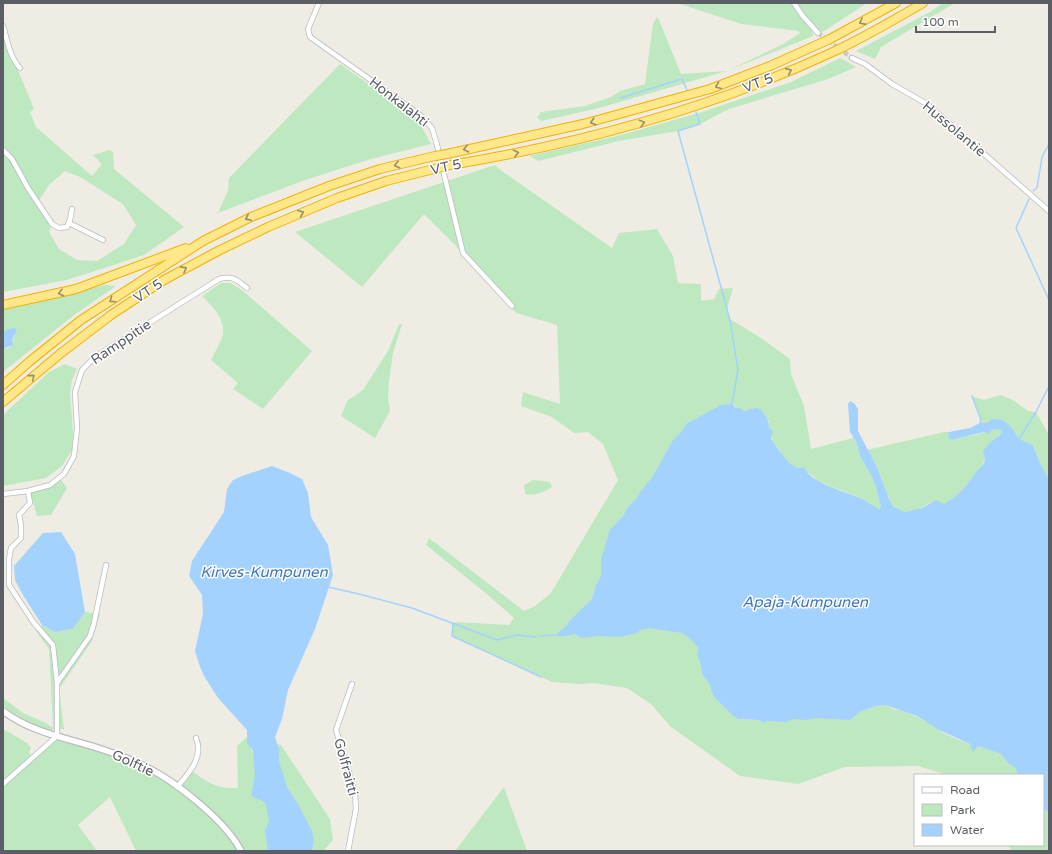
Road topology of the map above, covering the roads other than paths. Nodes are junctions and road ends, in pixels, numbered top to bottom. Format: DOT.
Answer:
graph roads {
  1 [pos="319,3"];
  2 [pos="794,3"];
  3 [pos="896,3"];
  4 [pos="923,3"];
  5 [pos="3,26"];
  6 [pos="818,33"];
  7 [pos="852,58"];
  8 [pos="20,68"];
  9 [pos="3,150"];
  10 [pos="72,209"];
  11 [pos="1049,211"];
  12 [pos="69,223"];
  13 [pos="103,240"];
  14 [pos="203,241"];
  15 [pos="247,288"];
  16 [pos="3,305"];
  17 [pos="512,306"];
  18 [pos="3,385"];
  19 [pos="3,402"];
  20 [pos="28,491"];
  21 [pos="3,494"];
  22 [pos="106,565"];
  23 [pos="57,683"];
  24 [pos="352,684"];
  25 [pos="3,711"];
  26 [pos="57,736"];
  27 [pos="196,738"];
  28 [pos="3,784"];
  29 [pos="177,786"];
  30 [pos="241,851"];
  31 [pos="348,851"];
  1 -- 17 [label="street, Honkalahti"];
  2 -- 6 [label="street"];
  3 -- 14 [label="highway, VT 5, one-way, bridge"];
  19 -- 4 [label="highway, VT 5, one-way, bridge"];
  5 -- 8 [label="street"];
  7 -- 11 [label="street, Hussolantie"];
  9 -- 12 [label="street"];
  10 -- 12 [label="street"];
  12 -- 13 [label="street"];
  14 -- 16 [label="highway, one-way"];
  14 -- 18 [label="highway, VT 5, one-way"];
  15 -- 20 [label="street, Ramppitie"];
  20 -- 21 [label="street, Ramppitie"];
  20 -- 23 [label="street"];
  22 -- 23 [label="street"];
  23 -- 26 [label="street"];
  24 -- 31 [label="street, Golfraitti"];
  25 -- 26 [label="street, Golftie"];
  26 -- 28 [label="street"];
  26 -- 29 [label="street, Golftie"];
  27 -- 29 [label="street"];
  29 -- 30 [label="street, Golftie"];
}
